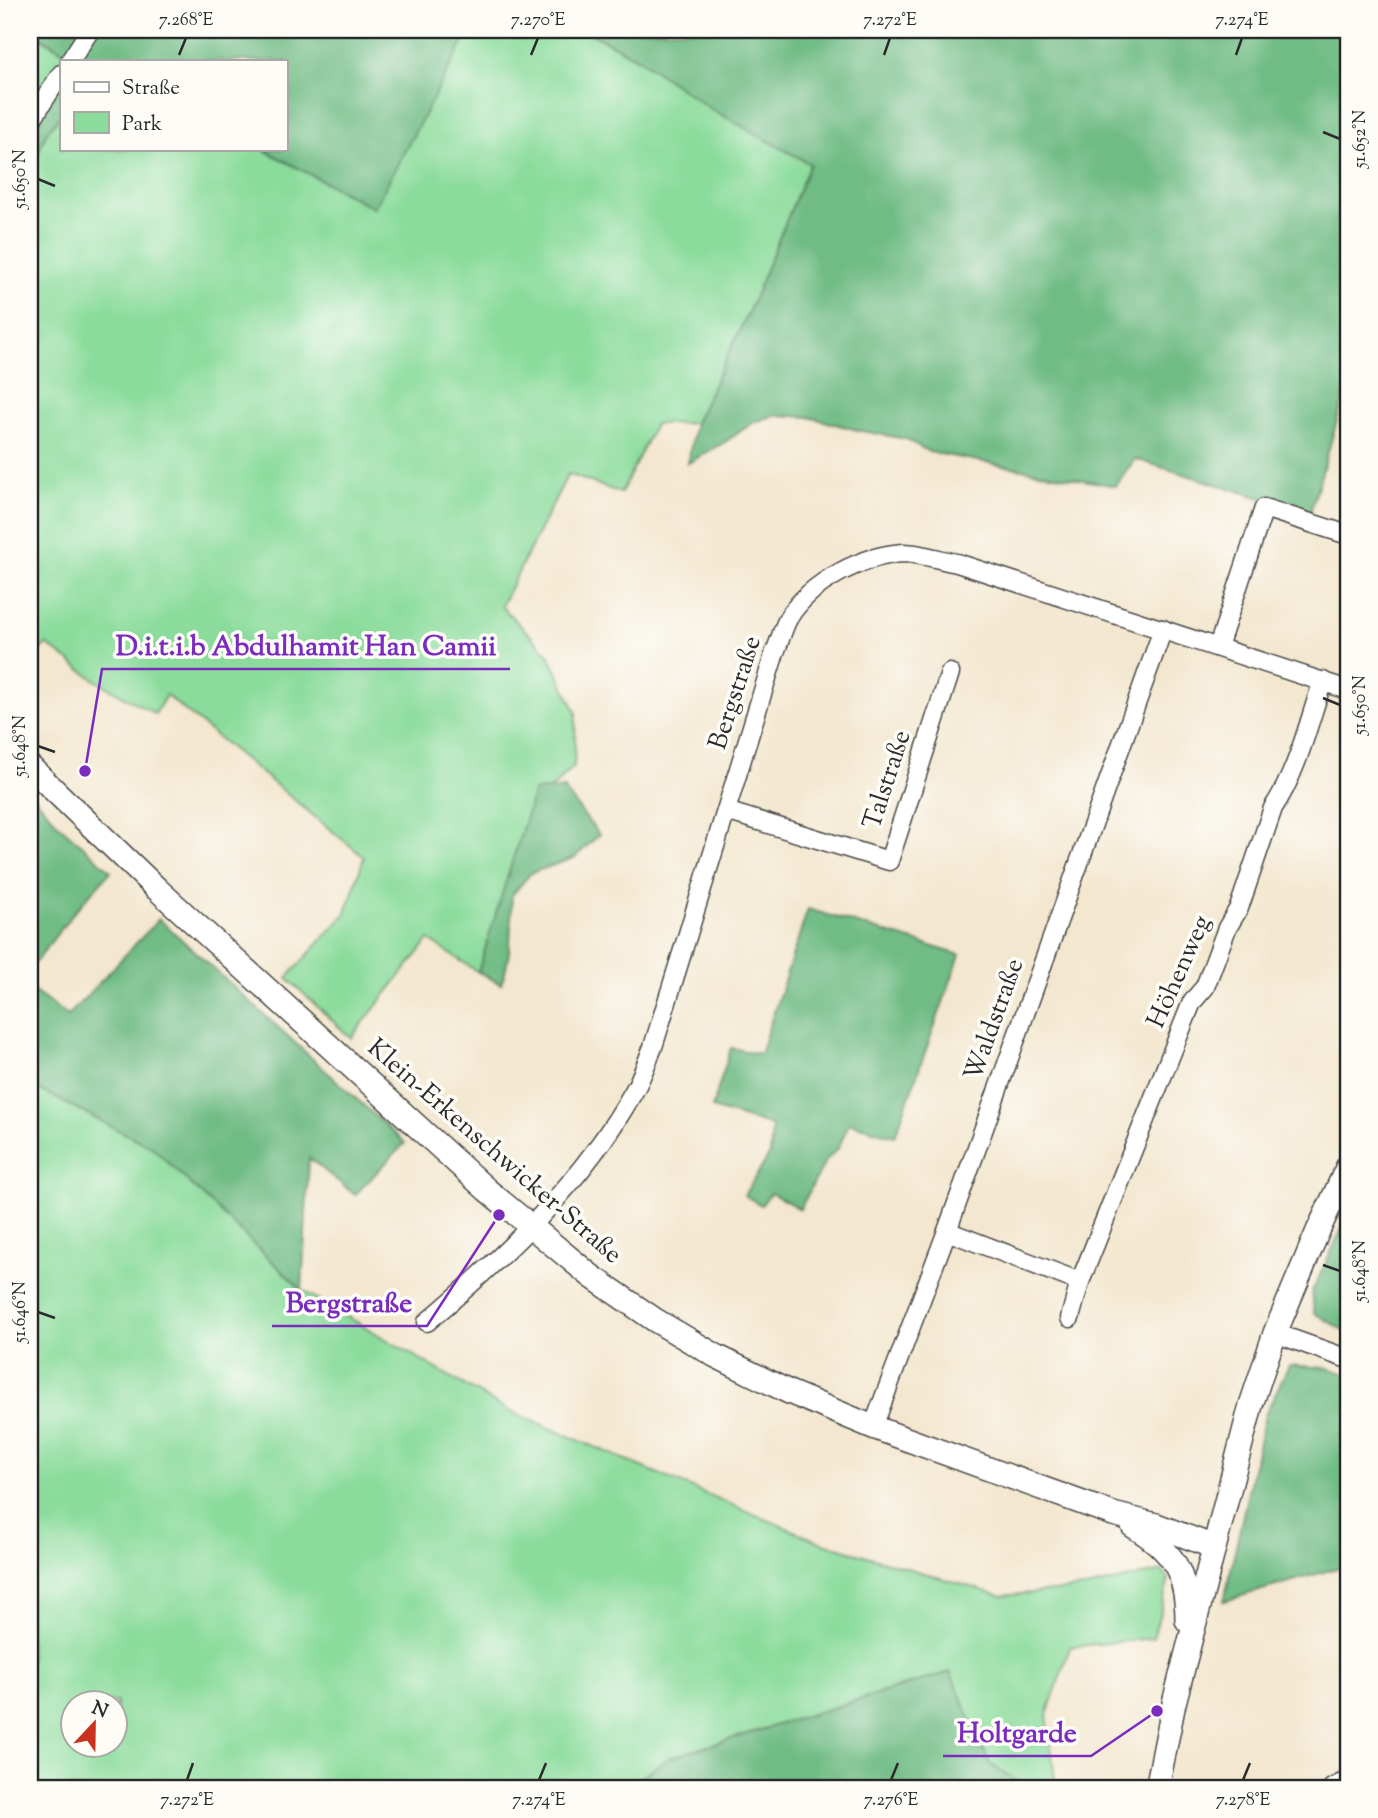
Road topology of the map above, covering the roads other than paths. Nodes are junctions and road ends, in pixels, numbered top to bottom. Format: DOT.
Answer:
graph roads {
  1 [pos="90,30"];
  2 [pos="71,60"];
  3 [pos="60,76"];
  4 [pos="30,122"];
  5 [pos="1348,535"];
  6 [pos="1163,629"];
  7 [pos="1218,647"];
  8 [pos="950,673"];
  9 [pos="1323,681"];
  10 [pos="1348,690"];
  11 [pos="30,767"];
  12 [pos="726,811"];
  13 [pos="1348,1166"];
  14 [pos="529,1227"];
  15 [pos="947,1231"];
  16 [pos="1080,1282"];
  17 [pos="1070,1318"];
  18 [pos="428,1322"];
  19 [pos="1275,1333"];
  20 [pos="1348,1359"];
  21 [pos="873,1427"];
  22 [pos="1113,1514"];
  23 [pos="1155,1539"];
  24 [pos="1212,1554"];
  25 [pos="1186,1655"];
  26 [pos="1348,1780"];
  27 [pos="1157,1788"];
  28 [pos="1332,1788"];
  1 -- 2 [label="street"];
  3 -- 4 [label="street"];
  5 -- 7 [label="street"];
  6 -- 7 [label="street, Bergstraße"];
  6 -- 12 [label="street, Bergstraße"];
  6 -- 15 [label="street, Waldstraße"];
  7 -- 9 [label="street, Bergstraße"];
  8 -- 12 [label="street, Talstraße"];
  9 -- 10 [label="street, Bergstraße"];
  9 -- 16 [label="street, Höhenweg"];
  11 -- 14 [label="street, Klein-Erkenschwicker-Straße"];
  12 -- 14 [label="street, Bergstraße"];
  13 -- 19 [label="street"];
  14 -- 18 [label="street, Bergstraße"];
  14 -- 21 [label="street, Klein-Erkenschwicker-Straße"];
  15 -- 16 [label="street"];
  15 -- 21 [label="street, Waldstraße"];
  16 -- 17 [label="street, Höhenweg"];
  19 -- 20 [label="street"];
  19 -- 24 [label="street"];
  21 -- 22 [label="street, Klein-Erkenschwicker-Straße"];
  22 -- 23 [label="street, Klein-Erkenschwicker-Straße"];
  22 -- 24 [label="street, Klein-Erkenschwicker-Straße"];
  23 -- 24 [label="street, Klein-Erkenschwicker-Straße"];
  23 -- 25 [label="street, Klein-Erkenschwicker-Straße"];
  24 -- 25 [label="street"];
  25 -- 27 [label="street"];
  26 -- 28 [label="street"];
}
